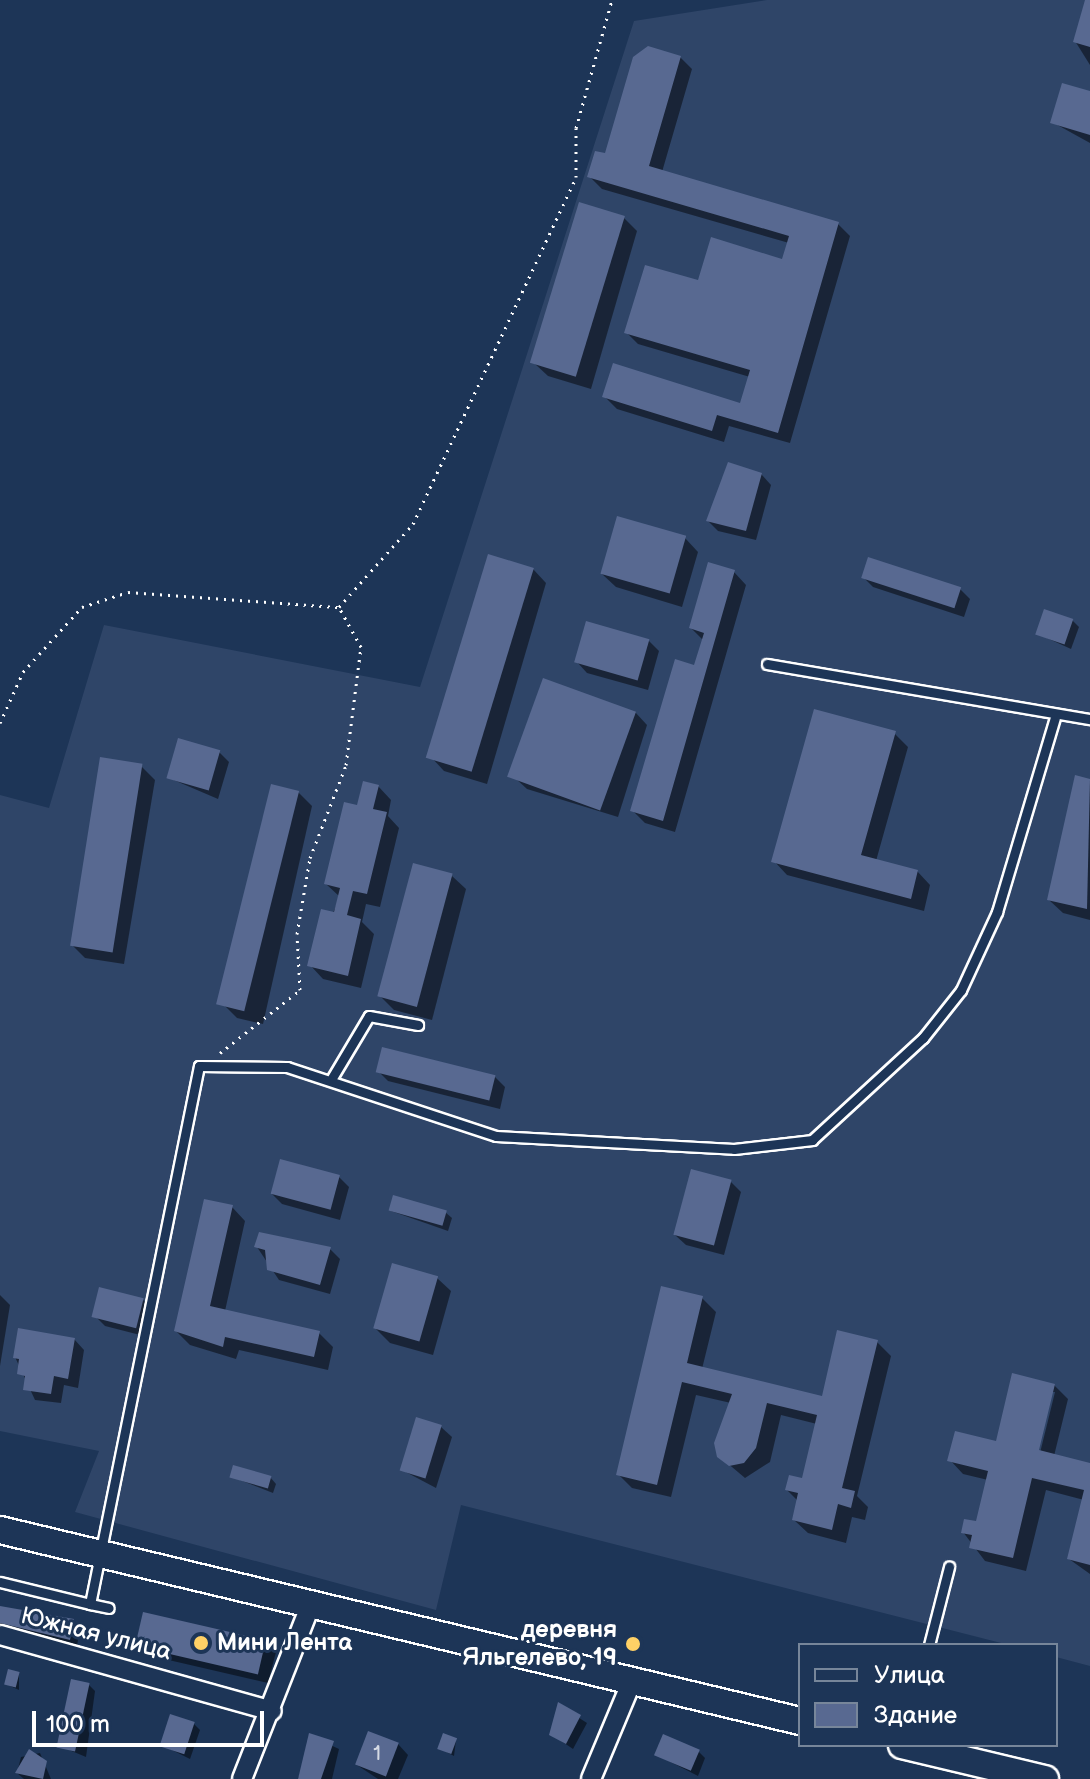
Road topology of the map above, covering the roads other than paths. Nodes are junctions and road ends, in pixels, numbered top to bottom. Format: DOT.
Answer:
graph roads {
  1 [pos="767,664"];
  2 [pos="1055,718"];
  3 [pos="1090,719"];
  4 [pos="418,1025"];
  5 [pos="332,1078"];
  6 [pos="0,1530"];
  7 [pos="100,1554"];
  8 [pos="949,1567"];
  9 [pos="0,1582"];
  10 [pos="90,1604"];
  11 [pos="311,1604"];
  12 [pos="109,1608"];
  13 [pos="0,1635"];
  14 [pos="930,1643"];
  15 [pos="632,1681"];
  16 [pos="272,1711"];
  17 [pos="798,1721"];
  18 [pos="911,1747"];
  19 [pos="1028,1777"];
  20 [pos="597,1778"];
  21 [pos="242,1779"];
  1 -- 2 [label="lane"];
  2 -- 3 [label="lane"];
  2 -- 5 [label="lane"];
  4 -- 5 [label="lane"];
  5 -- 7 [label="lane"];
  6 -- 7 [label="main road"];
  7 -- 10 [label="lane"];
  7 -- 11 [label="main road"];
  8 -- 14 [label="lane"];
  9 -- 10 [label="lane"];
  10 -- 12 [label="lane"];
  11 -- 15 [label="main road"];
  11 -- 16 [label="street"];
  13 -- 16 [label="street, Южная улица"];
  15 -- 17 [label="main road"];
  15 -- 20 [label="street"];
  16 -- 21 [label="street"];
  18 -- 19 [label="main road"];
}
